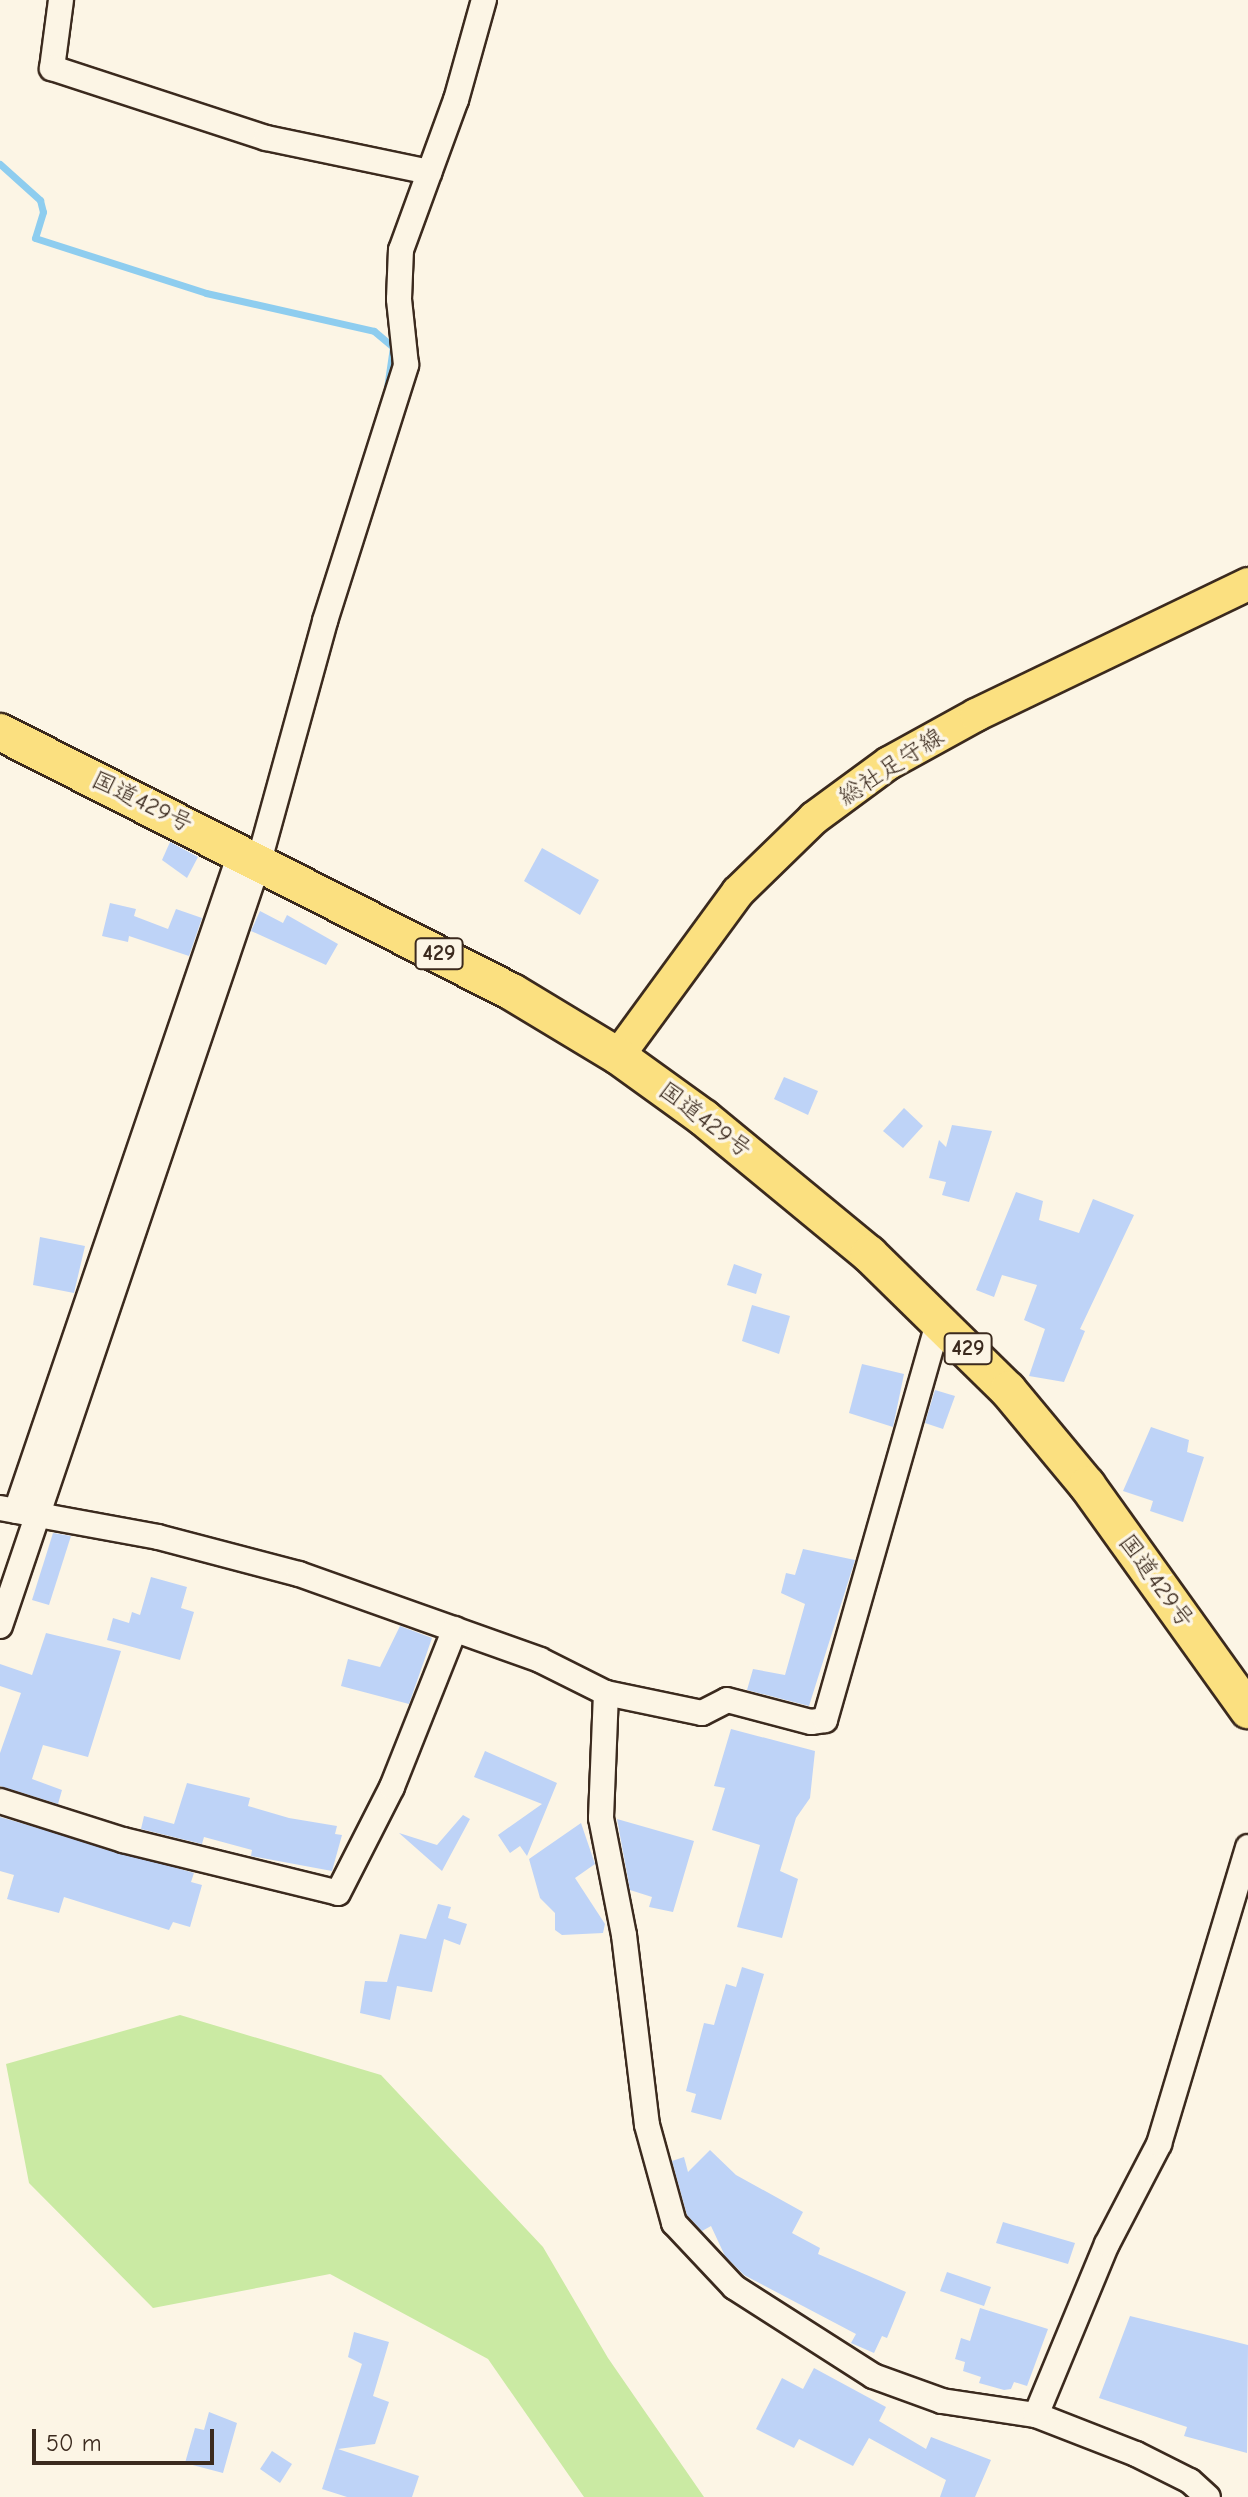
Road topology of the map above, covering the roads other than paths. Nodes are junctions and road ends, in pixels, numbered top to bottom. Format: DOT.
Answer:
graph roads {
  1 [pos="61,0"];
  2 [pos="484,0"];
  3 [pos="429,172"];
  4 [pos="1248,584"];
  5 [pos="0,732"];
  6 [pos="251,856"];
  7 [pos="618,1056"];
  8 [pos="939,1320"];
  9 [pos="21,1512"];
  10 [pos="0,1626"];
  11 [pos="455,1629"];
  12 [pos="606,1693"];
  13 [pos="1248,1710"];
  14 [pos="0,1801"];
  15 [pos="1248,1847"];
  16 [pos="1036,2415"];
  17 [pos="1208,2497"];
  1 -- 3 [label="street"];
  2 -- 3 [label="street"];
  3 -- 6 [label="street"];
  4 -- 7 [label="main road, 総社足守線"];
  5 -- 6 [label="highway, 国道429号 / 429"];
  6 -- 7 [label="highway, 国道429号 / 429"];
  6 -- 9 [label="street"];
  7 -- 8 [label="highway, 国道429号 / 429"];
  8 -- 12 [label="street"];
  8 -- 13 [label="highway, 国道429号 / 429"];
  9 -- 10 [label="street"];
  9 -- 11 [label="street"];
  11 -- 12 [label="street"];
  11 -- 14 [label="street"];
  12 -- 16 [label="street"];
  15 -- 16 [label="street"];
  16 -- 17 [label="street"];
}
